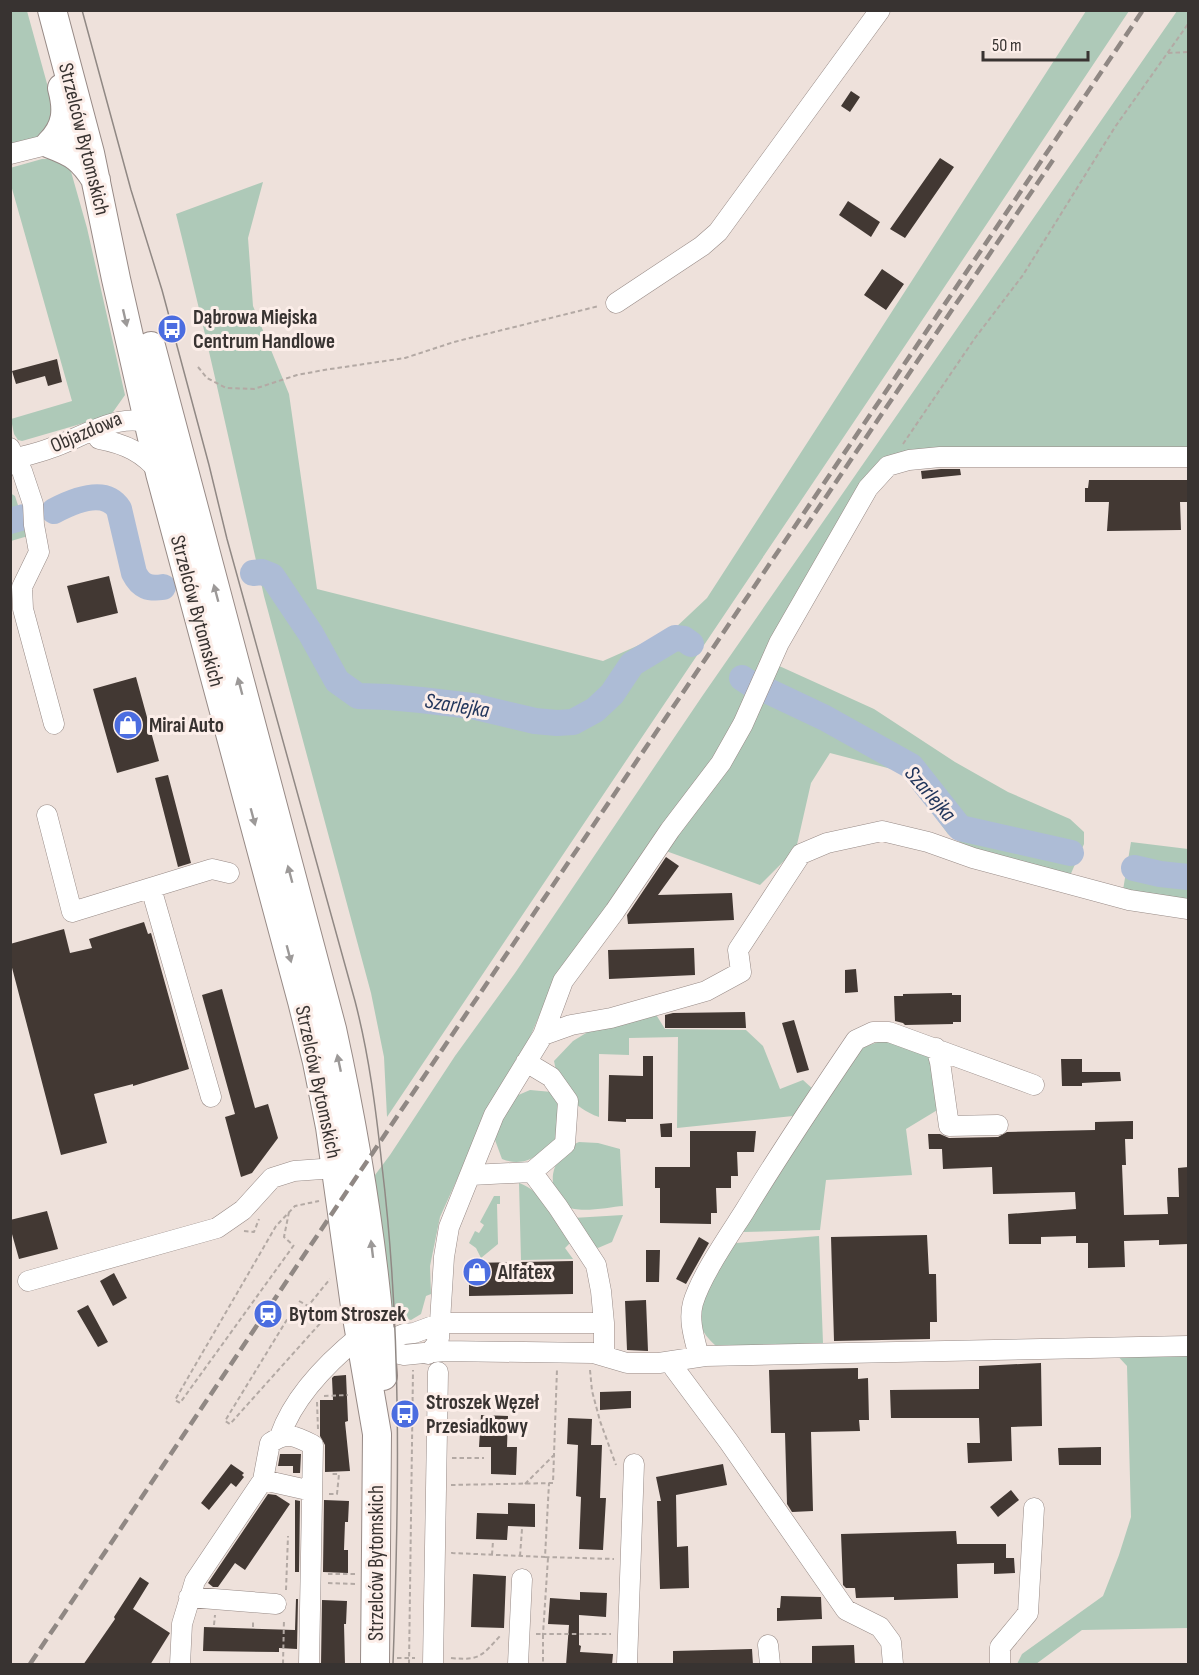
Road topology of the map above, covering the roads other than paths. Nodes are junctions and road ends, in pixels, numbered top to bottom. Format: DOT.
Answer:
graph roads {
  1 [pos="51,10"];
  2 [pos="66,10"];
  3 [pos="880,10"];
  4 [pos="59,38"];
  5 [pos="50,144"];
  6 [pos="10,154"];
  7 [pos="98,183"];
  8 [pos="616,303"];
  9 [pos="149,380"];
  10 [pos="148,422"];
  11 [pos="119,423"];
  12 [pos="99,439"];
  13 [pos="53,448"];
  14 [pos="179,453"];
  15 [pos="12,455"];
  16 [pos="1188,457"];
  17 [pos="160,473"];
  18 [pos="54,724"];
  19 [pos="47,815"];
  20 [pos="229,873"];
  21 [pos="151,888"];
  22 [pos="1188,909"];
  23 [pos="543,1035"];
  24 [pos="936,1048"];
  25 [pos="526,1062"];
  26 [pos="1034,1085"];
  27 [pos="211,1097"];
  28 [pos="998,1125"];
  29 [pos="336,1168"];
  30 [pos="532,1172"];
  31 [pos="471,1176"];
  32 [pos="28,1281"];
  33 [pos="441,1323"];
  34 [pos="604,1323"];
  35 [pos="385,1336"];
  36 [pos="1188,1346"];
  37 [pos="699,1357"];
  38 [pos="597,1360"];
  39 [pos="673,1361"];
  40 [pos="438,1372"];
  41 [pos="280,1436"];
  42 [pos="625,1467"];
  43 [pos="263,1480"];
  44 [pos="312,1491"];
  45 [pos="1034,1508"];
  46 [pos="522,1579"];
  47 [pos="189,1597"];
  48 [pos="276,1604"];
  49 [pos="384,1661"];
  50 [pos="434,1661"];
  51 [pos="180,1665"];
  52 [pos="309,1665"];
  53 [pos="518,1665"];
  54 [pos="627,1665"];
  55 [pos="892,1665"];
  56 [pos="1000,1665"];
  1 -- 4 [label="highway, Strzelców Bytomskich"];
  2 -- 9 [label="highway, Strzelców Bytomskich"];
  3 -- 8 [label="street"];
  4 -- 5 [label="highway"];
  4 -- 7 [label="highway, Strzelców Bytomskich"];
  5 -- 6 [label="street"];
  5 -- 7 [label="highway"];
  7 -- 9 [label="highway, Strzelców Bytomskich, one-way"];
  9 -- 10 [label="highway, Strzelców Bytomskich"];
  9 -- 11 [label="street, Objazdowa"];
  9 -- 14 [label="highway, Strzelców Bytomskich"];
  10 -- 11 [label="street"];
  10 -- 12 [label="street"];
  10 -- 14 [label="street"];
  10 -- 17 [label="highway, Strzelców Bytomskich"];
  11 -- 13 [label="street, Objazdowa"];
  12 -- 13 [label="street"];
  12 -- 17 [label="street"];
  13 -- 15 [label="street, Objazdowa"];
  35 -- 14 [label="highway, Strzelców Bytomskich, one-way"];
  15 -- 18 [label="street"];
  16 -- 23 [label="street"];
  17 -- 29 [label="highway, Strzelców Bytomskich, one-way"];
  19 -- 21 [label="street"];
  20 -- 21 [label="street"];
  21 -- 27 [label="street"];
  22 -- 23 [label="street"];
  23 -- 25 [label="street"];
  24 -- 26 [label="street"];
  24 -- 28 [label="street"];
  24 -- 37 [label="street"];
  25 -- 30 [label="street"];
  25 -- 31 [label="street"];
  29 -- 32 [label="street"];
  29 -- 35 [label="highway, Strzelców Bytomskich"];
  30 -- 31 [label="street"];
  30 -- 34 [label="street"];
  31 -- 33 [label="street"];
  33 -- 34 [label="street"];
  33 -- 35 [label="street"];
  33 -- 35 [label="street"];
  34 -- 38 [label="street"];
  35 -- 38 [label="street"];
  35 -- 41 [label="street"];
  35 -- 49 [label="highway, Strzelców Bytomskich"];
  36 -- 37 [label="street"];
  37 -- 39 [label="street"];
  38 -- 39 [label="street"];
  39 -- 55 [label="street"];
  40 -- 50 [label="street"];
  41 -- 43 [label="street"];
  41 -- 44 [label="street"];
  42 -- 54 [label="street"];
  43 -- 44 [label="street"];
  43 -- 47 [label="street"];
  44 -- 52 [label="street"];
  45 -- 56 [label="street"];
  46 -- 53 [label="street"];
  47 -- 48 [label="street"];
  47 -- 51 [label="street"];
}
